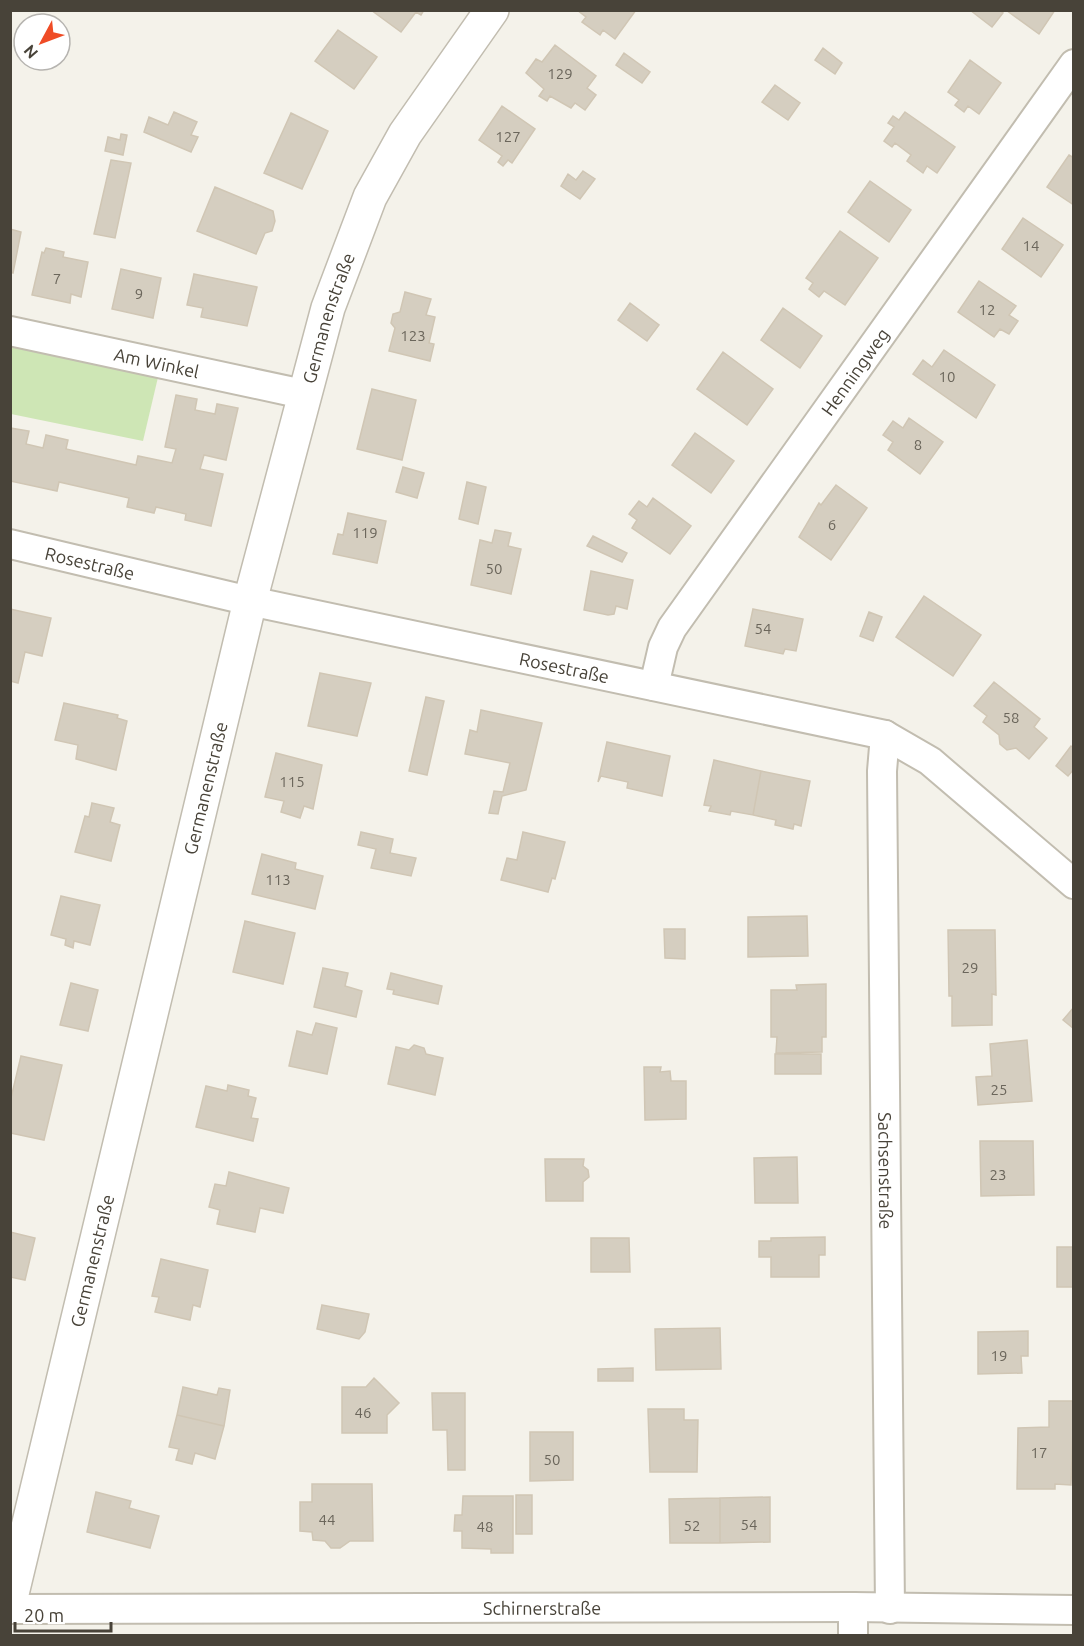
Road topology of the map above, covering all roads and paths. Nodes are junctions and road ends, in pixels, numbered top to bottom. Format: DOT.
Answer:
graph roads {
  1 [pos="492,10"];
  2 [pos="1074,64"];
  3 [pos="10,331"];
  4 [pos="303,394"];
  5 [pos="10,544"];
  6 [pos="250,601"];
  7 [pos="654,686"];
  8 [pos="885,735"];
  9 [pos="1074,884"];
  10 [pos="10,1602"];
  11 [pos="853,1607"];
  12 [pos="10,1609"];
  13 [pos="890,1609"];
  14 [pos="1074,1610"];
  15 [pos="853,1635"];
  1 -- 4 [label="street, Germanenstraße"];
  2 -- 7 [label="street, Henningweg"];
  3 -- 4 [label="street, Am Winkel"];
  4 -- 6 [label="street, Germanenstraße"];
  5 -- 6 [label="street, Rosestraße"];
  6 -- 7 [label="street, Rosestraße"];
  6 -- 10 [label="street, Germanenstraße"];
  7 -- 8 [label="street, Rosestraße"];
  8 -- 9 [label="street, Rosestraße"];
  8 -- 13 [label="street, Sachsenstraße"];
  11 -- 12 [label="street, Schirnerstraße"];
  11 -- 13 [label="street, Schirnerstraße"];
  11 -- 15 [label="street"];
  13 -- 14 [label="street, Schirnerstraße"];
}
